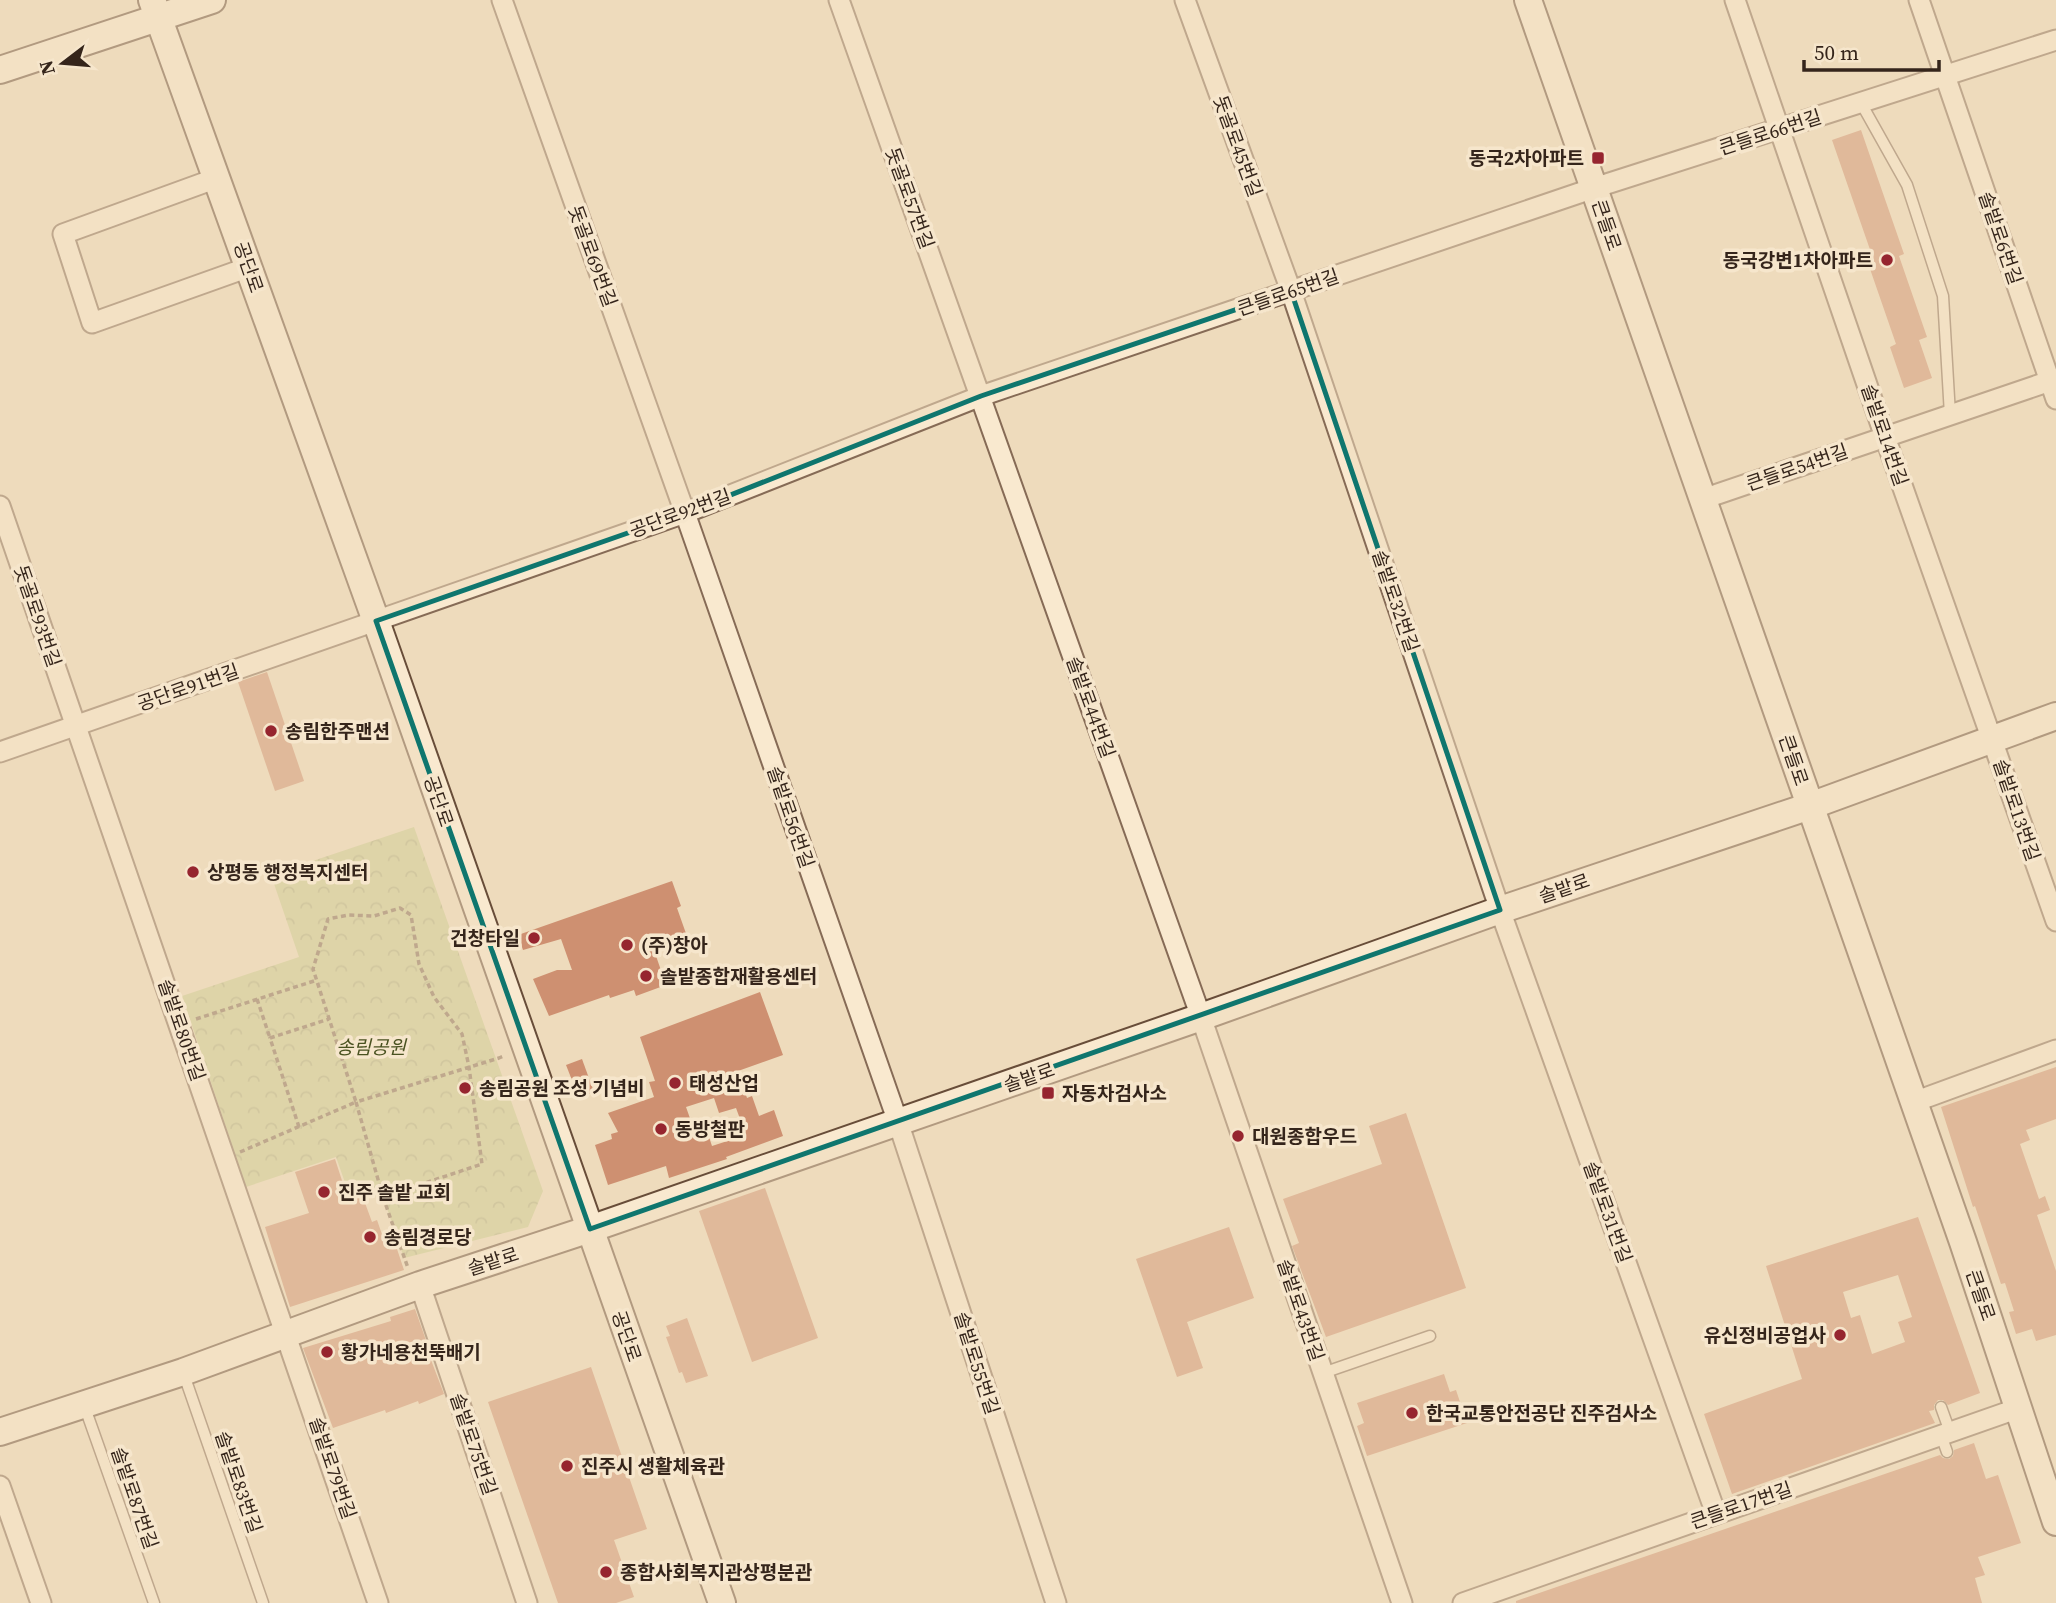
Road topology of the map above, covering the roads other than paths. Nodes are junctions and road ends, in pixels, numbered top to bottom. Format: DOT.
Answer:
graph roads {
  1 [pos="212,0"];
  2 [pos="502,0"];
  3 [pos="839,0"];
  4 [pos="1185,0"];
  5 [pos="1528,0"];
  6 [pos="1735,0"];
  7 [pos="1919,0"];
  8 [pos="155,9"];
  9 [pos="2056,40"];
  10 [pos="0,69"];
  11 [pos="1946,76"];
  12 [pos="1861,103"];
  13 [pos="1780,129"];
  14 [pos="217,178"];
  15 [pos="1594,188"];
  16 [pos="249,267"];
  17 [pos="1291,291"];
  18 [pos="2054,386"];
  19 [pos="981,396"];
  20 [pos="1950,415"];
  21 [pos="1885,437"];
  22 [pos="1703,499"];
  23 [pos="0,506"];
  24 [pos="685,513"];
  25 [pos="376,621"];
  26 [pos="2056,716"];
  27 [pos="76,726"];
  28 [pos="1992,739"];
  29 [pos="0,752"];
  30 [pos="1810,806"];
  31 [pos="1500,910"];
  32 [pos="2056,921"];
  33 [pos="1201,1017"];
  34 [pos="2056,1050"];
  35 [pos="1914,1102"];
  36 [pos="898,1122"];
  37 [pos="590,1229"];
  38 [pos="417,1287"];
  39 [pos="287,1334"];
  40 [pos="1430,1336"];
  41 [pos="183,1372"];
  42 [pos="1323,1373"];
  43 [pos="84,1405"];
  44 [pos="1941,1407"];
  45 [pos="2020,1408"];
  46 [pos="0,1432"];
  47 [pos="1946,1440"];
  48 [pos="0,1486"];
  49 [pos="1716,1514"];
  50 [pos="2056,1522"];
  51 [pos="41,1603"];
  52 [pos="154,1603"];
  53 [pos="263,1603"];
  54 [pos="378,1603"];
  55 [pos="527,1603"];
  56 [pos="722,1603"];
  57 [pos="1056,1603"];
  58 [pos="1402,1603"];
  59 [pos="1463,1603"];
  1 -- 8 [label="street"];
  2 -- 24 [label="street, 돗골로69번길"];
  3 -- 19 [label="street, 돗골로57번길"];
  4 -- 17 [label="street, 돗골로45번길"];
  5 -- 15 [label="street, 큰들로"];
  6 -- 13 [label="street, 솔밭로14번길"];
  7 -- 11 [label="street, 솔밭로6번길"];
  8 -- 10 [label="street"];
  8 -- 14 [label="street, 공단로"];
  9 -- 11 [label="street, 큰들로66번길"];
  11 -- 12 [label="street, 큰들로66번길"];
  11 -- 18 [label="street, 솔밭로6번길"];
  12 -- 13 [label="street, 큰들로66번길"];
  12 -- 20 [label="lane"];
  13 -- 15 [label="street, 큰들로66번길"];
  13 -- 21 [label="street, 솔밭로14번길"];
  14 -- 16 [label="street, 공단로"];
  14 -- 16 [label="street"];
  15 -- 17 [label="street, 큰들로65번길"];
  15 -- 22 [label="street, 큰들로"];
  16 -- 25 [label="street, 공단로"];
  17 -- 19 [label="street, 큰들로65번길"];
  17 -- 31 [label="street, 솔밭로32번길"];
  18 -- 20 [label="street, 큰들로54번길"];
  19 -- 24 [label="street, 공단로92번길"];
  19 -- 33 [label="street, 솔밭로44번길"];
  20 -- 21 [label="street, 큰들로54번길"];
  21 -- 22 [label="street, 큰들로54번길"];
  21 -- 28 [label="street, 솔밭로14번길"];
  22 -- 30 [label="street, 큰들로"];
  23 -- 27 [label="street, 돗골로93번길"];
  24 -- 25 [label="street, 공단로92번길"];
  24 -- 36 [label="street, 솔밭로56번길"];
  25 -- 27 [label="street, 공단로91번길"];
  25 -- 37 [label="street, 공단로"];
  26 -- 28 [label="street, 솔밭로"];
  27 -- 29 [label="street, 공단로91번길"];
  27 -- 39 [label="street, 솔밭로80번길"];
  28 -- 30 [label="street, 솔밭로"];
  28 -- 32 [label="street, 솔밭로13번길"];
  30 -- 31 [label="street, 솔밭로"];
  30 -- 35 [label="street, 큰들로"];
  31 -- 33 [label="street, 솔밭로"];
  31 -- 49 [label="street, 솔밭로31번길"];
  33 -- 36 [label="street, 솔밭로"];
  33 -- 42 [label="street, 솔밭로43번길"];
  34 -- 35 [label="street"];
  35 -- 45 [label="street, 큰들로"];
  36 -- 37 [label="street, 솔밭로"];
  36 -- 57 [label="street, 솔밭로55번길"];
  37 -- 38 [label="street, 솔밭로"];
  37 -- 56 [label="street, 공단로"];
  38 -- 39 [label="street, 솔밭로"];
  38 -- 55 [label="street, 솔밭로75번길"];
  39 -- 41 [label="street, 솔밭로"];
  39 -- 54 [label="street, 솔밭로79번길"];
  40 -- 42 [label="lane"];
  41 -- 43 [label="street, 솔밭로"];
  41 -- 53 [label="lane, 솔밭로83번길"];
  42 -- 58 [label="street, 솔밭로43번길"];
  43 -- 46 [label="street, 솔밭로"];
  43 -- 52 [label="lane, 솔밭로87번길"];
  44 -- 47 [label="lane"];
  45 -- 47 [label="street, 큰들로17번길"];
  45 -- 50 [label="street, 큰들로"];
  47 -- 49 [label="street, 큰들로17번길"];
  48 -- 51 [label="street"];
  49 -- 59 [label="street, 큰들로17번길"];
}
